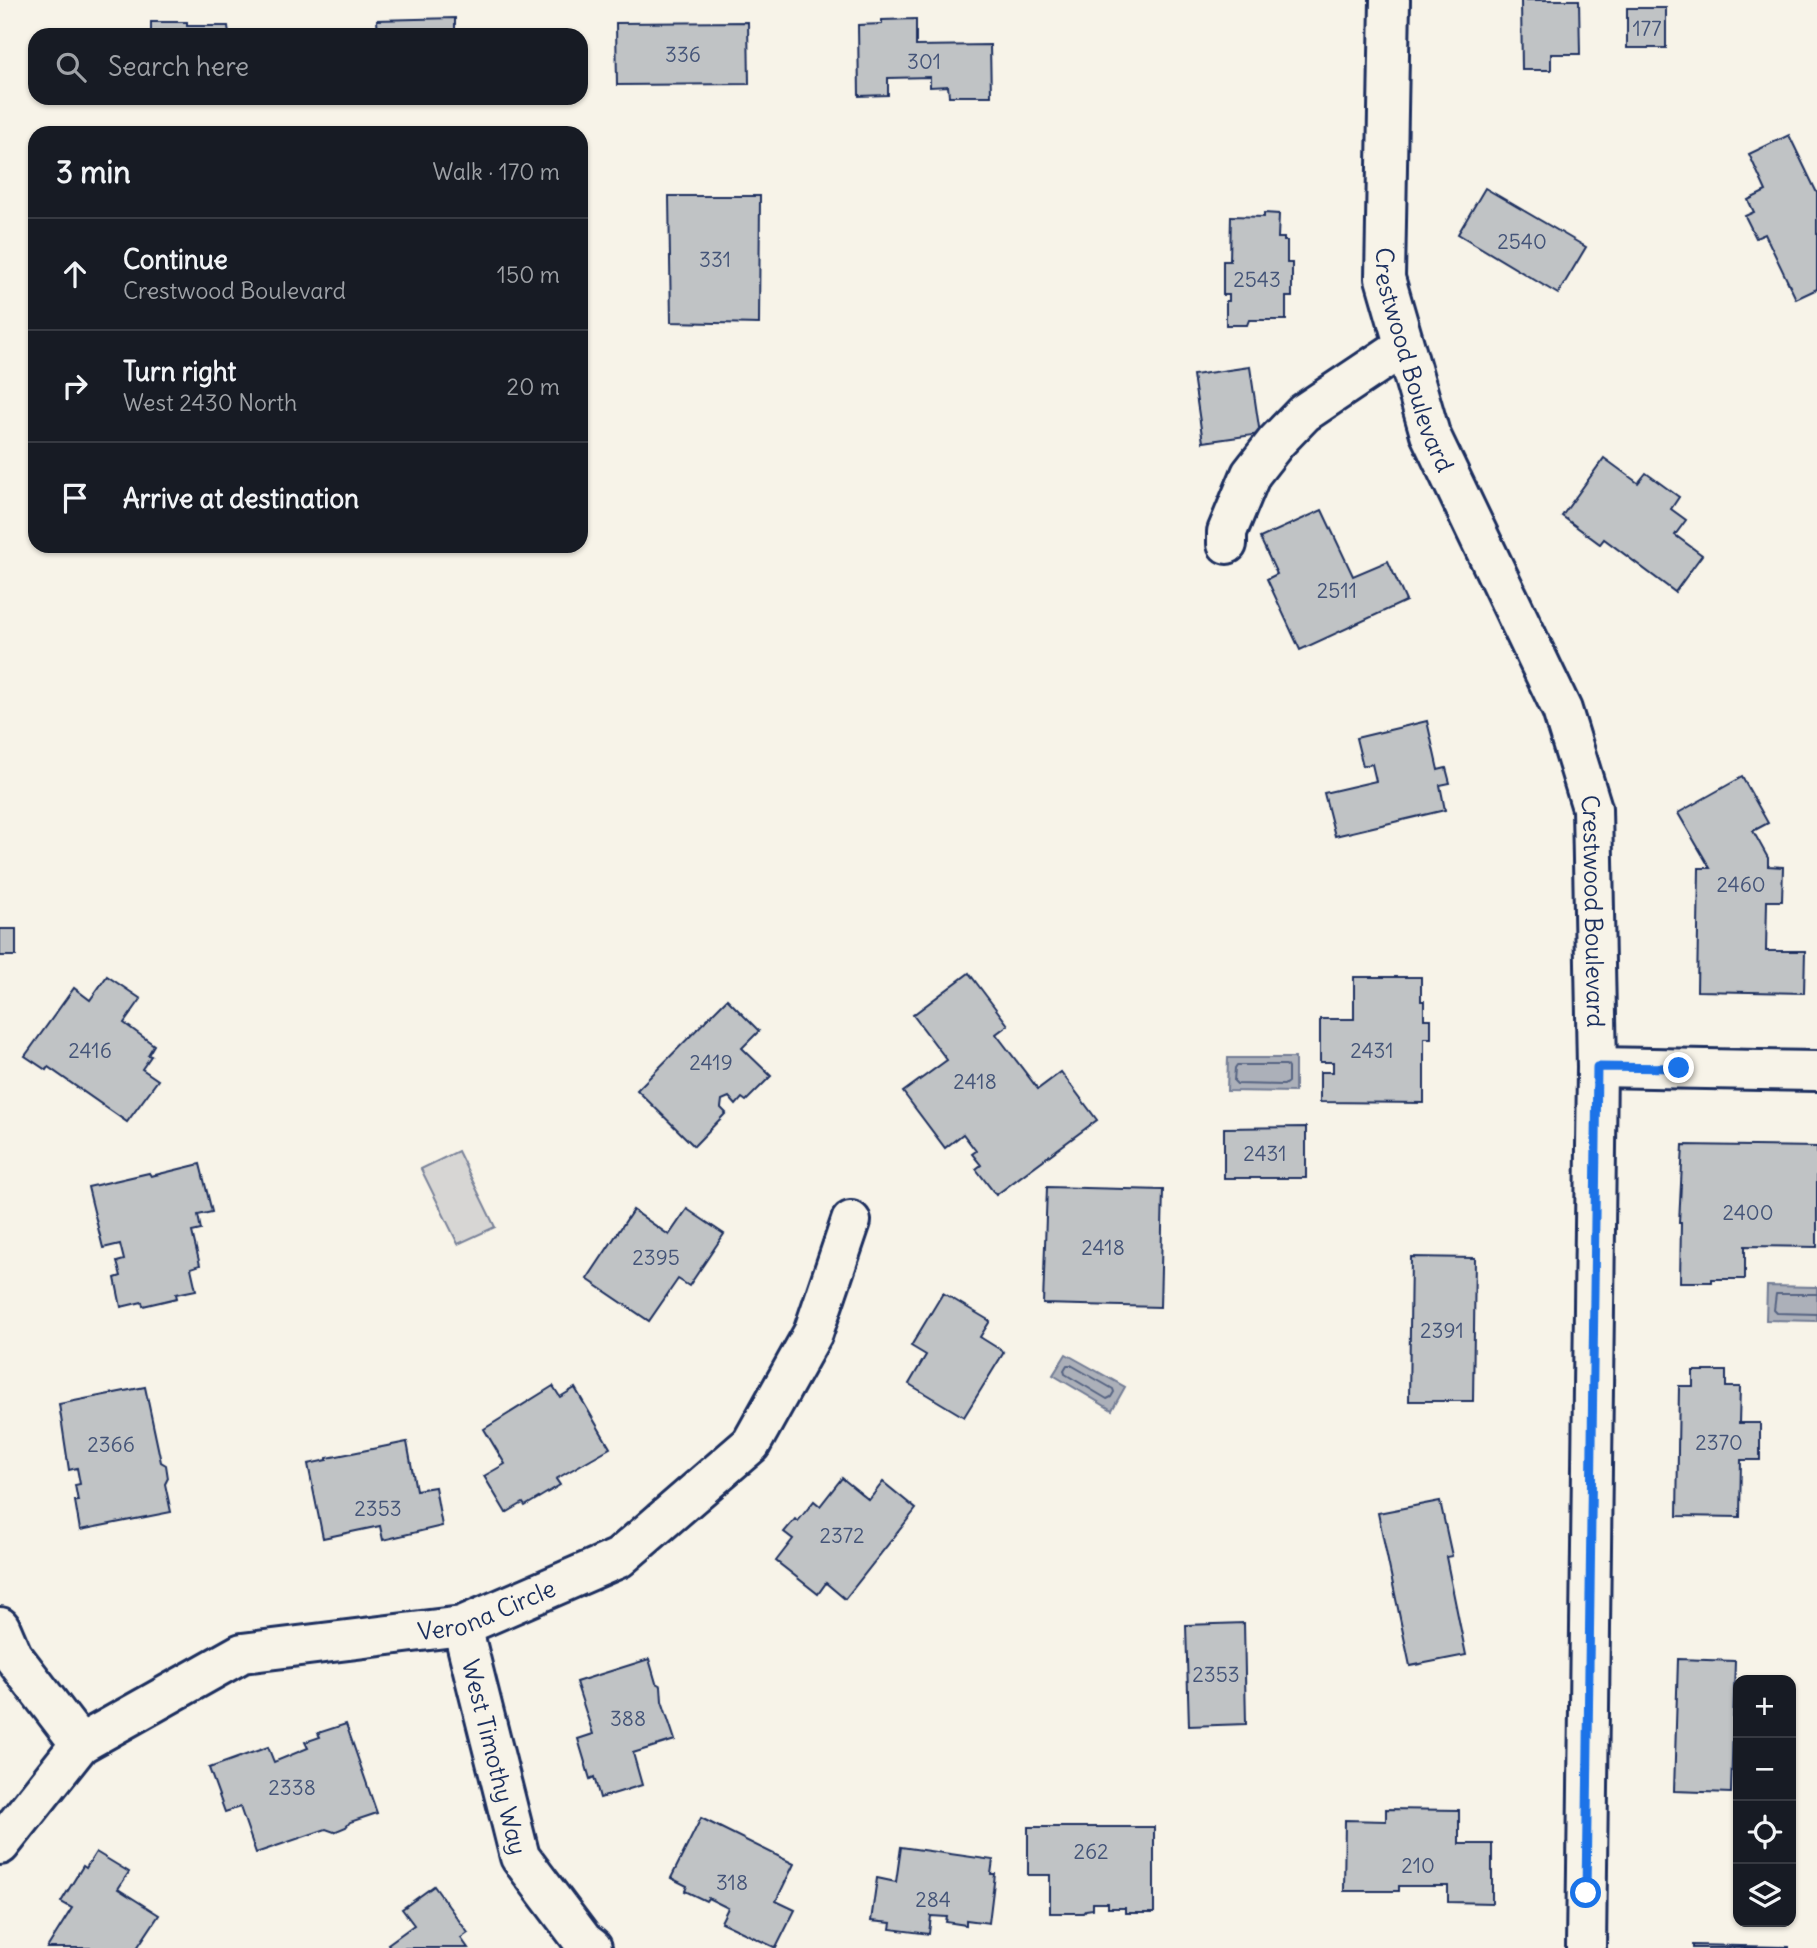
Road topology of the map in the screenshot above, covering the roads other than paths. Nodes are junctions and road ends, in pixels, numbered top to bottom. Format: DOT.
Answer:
graph roads {
  1 [pos="1390,0"];
  2 [pos="1405,346"];
  3 [pos="1227,544"];
  4 [pos="1597,1067"];
  5 [pos="1817,1070"];
  6 [pos="851,1221"];
  7 [pos="462,1626"];
  8 [pos="0,1627"];
  9 [pos="80,1744"];
  10 [pos="0,1845"];
  11 [pos="592,1948"];
  12 [pos="1586,1948"];
  1 -- 2 [label="street, Crestwood Boulevard"];
  2 -- 3 [label="street"];
  2 -- 4 [label="street, Crestwood Boulevard"];
  4 -- 5 [label="street"];
  4 -- 12 [label="street, Crestwood Boulevard"];
  6 -- 7 [label="street, Verona Circle"];
  7 -- 9 [label="street, Verona Circle"];
  7 -- 11 [label="street, West Timothy Way"];
  8 -- 9 [label="street"];
  9 -- 10 [label="street, Verona Circle"];
}
